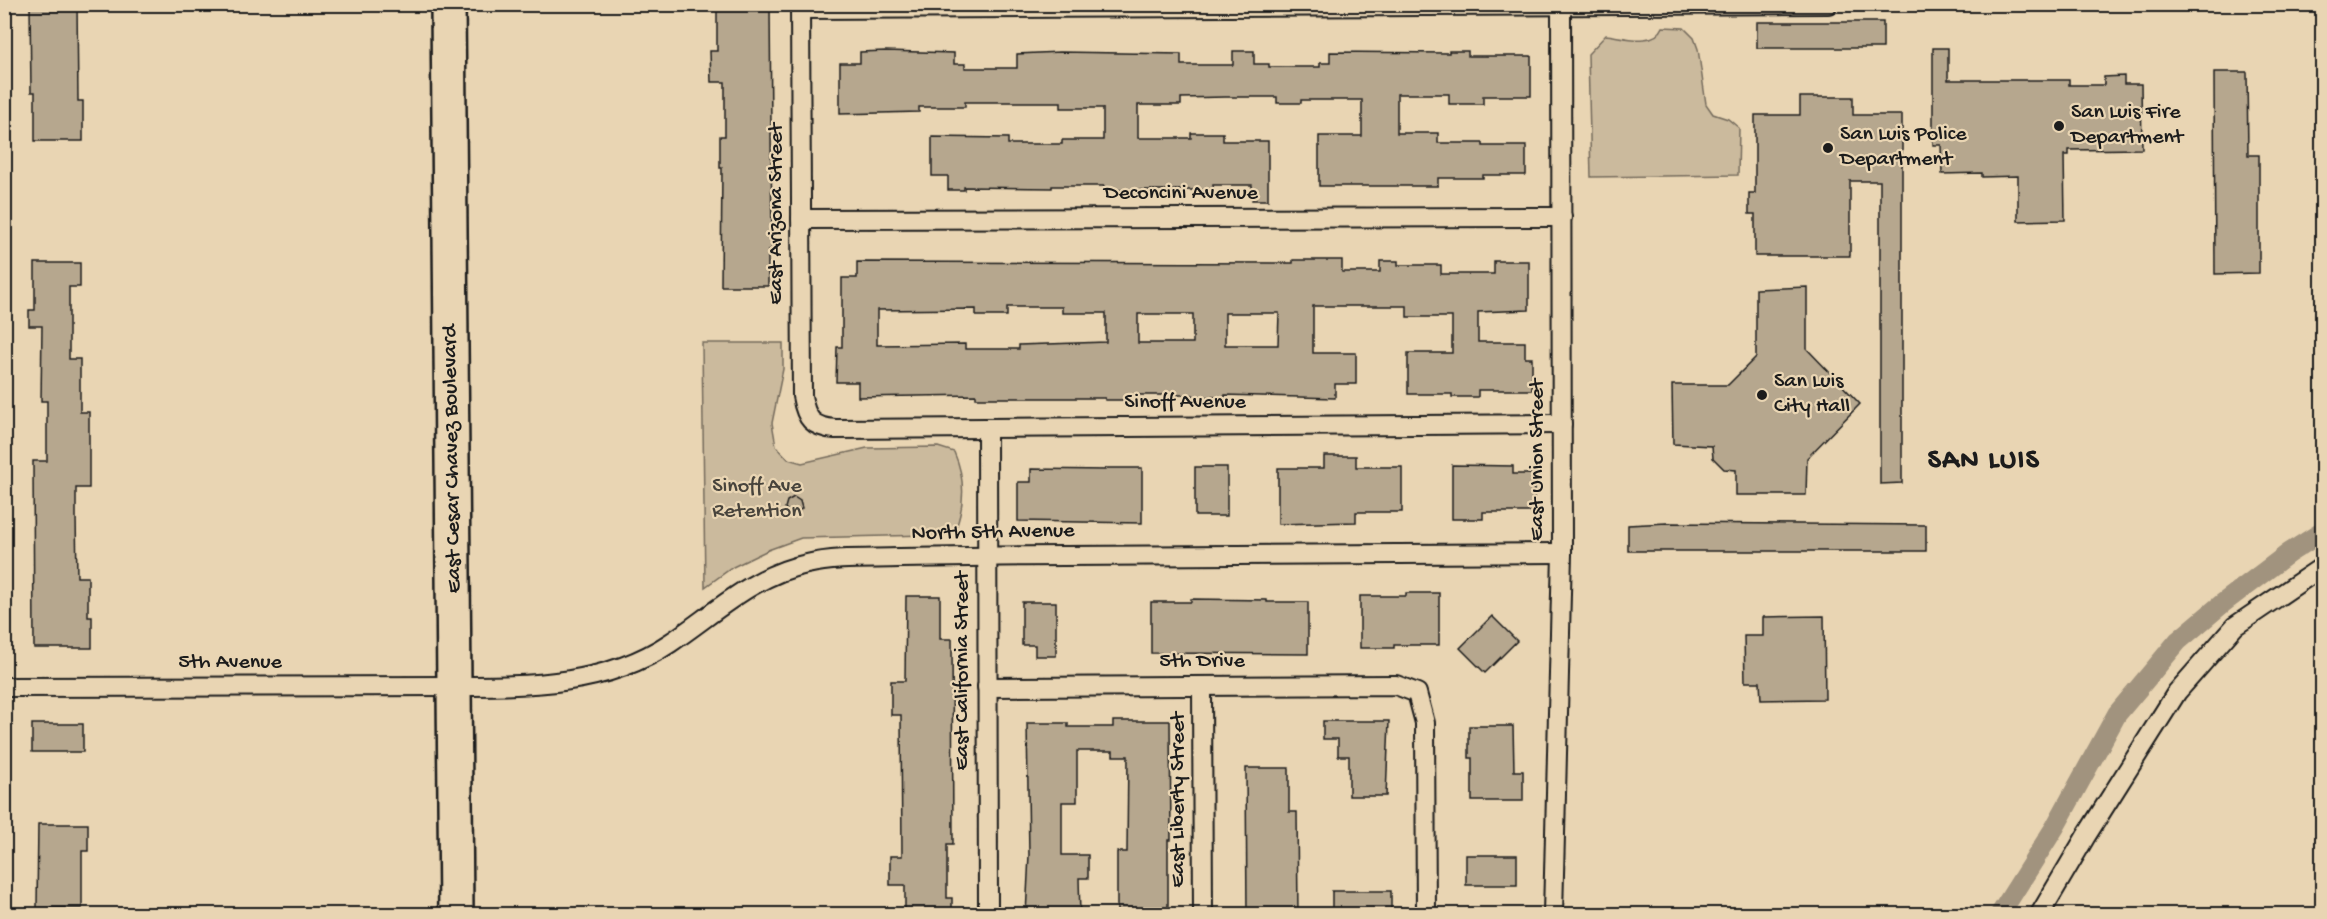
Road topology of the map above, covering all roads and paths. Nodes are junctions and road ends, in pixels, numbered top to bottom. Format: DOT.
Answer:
graph roads {
  1 [pos="448,4"];
  2 [pos="1828,4"];
  3 [pos="1561,5"];
  4 [pos="800,7"];
  5 [pos="1562,217"];
  6 [pos="801,219"];
  7 [pos="811,421"];
  8 [pos="1562,424"];
  9 [pos="987,428"];
  10 [pos="1562,554"];
  11 [pos="987,556"];
  12 [pos="2322,567"];
  13 [pos="455,686"];
  14 [pos="1202,686"];
  15 [pos="4,687"];
  16 [pos="987,687"];
  17 [pos="456,915"];
  18 [pos="988,915"];
  19 [pos="1203,915"];
  20 [pos="1426,915"];
  21 [pos="1553,915"];
  22 [pos="2040,915"];
  1 -- 13 [label="highway, East Cesar Chavez Boulevard"];
  2 -- 3 [label="street"];
  3 -- 4 [label="street"];
  3 -- 5 [label="street, East Union Street"];
  4 -- 6 [label="street, East Arizona Street"];
  5 -- 6 [label="street, Deconcini Avenue"];
  5 -- 8 [label="street, East Union Street"];
  6 -- 7 [label="street, East Arizona Street"];
  7 -- 9 [label="street, Sinoff Avenue"];
  8 -- 9 [label="street, Sinoff Avenue"];
  8 -- 10 [label="street, East Union Street"];
  9 -- 11 [label="street, East California Street"];
  10 -- 11 [label="street, North 5th Avenue"];
  10 -- 21 [label="street, East Union Street"];
  11 -- 13 [label="street, North 5th Avenue"];
  11 -- 16 [label="street, East California Street"];
  12 -- 22 [label="street"];
  13 -- 15 [label="street, 5th Avenue"];
  13 -- 17 [label="highway, East Cesar Chavez Boulevard"];
  14 -- 16 [label="street, 5th Drive"];
  14 -- 19 [label="street, East Liberty Street"];
  14 -- 20 [label="street, 5th Drive"];
  16 -- 18 [label="street, East California Street"];
}
